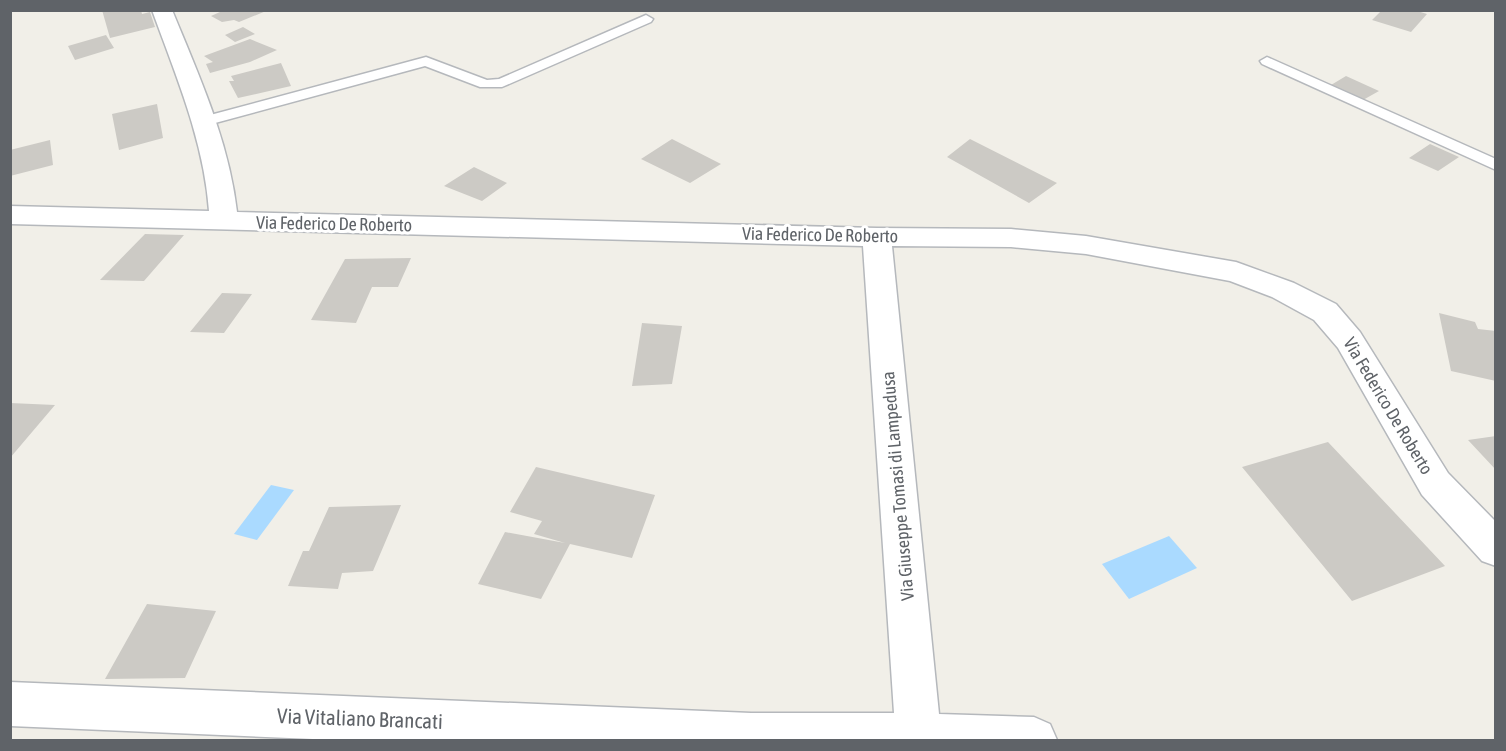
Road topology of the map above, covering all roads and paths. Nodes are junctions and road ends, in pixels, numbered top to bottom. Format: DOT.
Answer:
graph roads {
  1 [pos="162,10"];
  2 [pos="646,18"];
  3 [pos="1267,61"];
  4 [pos="204,121"];
  5 [pos="1496,165"];
  6 [pos="10,215"];
  7 [pos="224,221"];
  8 [pos="877,237"];
  9 [pos="1496,549"];
  10 [pos="10,704"];
  11 [pos="918,736"];
  12 [pos="751,738"];
  13 [pos="1034,741"];
  1 -- 4 [label="street"];
  2 -- 4 [label="lane"];
  3 -- 5 [label="lane"];
  4 -- 7 [label="street"];
  6 -- 7 [label="street, Via Federico De Roberto"];
  7 -- 8 [label="street, Via Federico De Roberto"];
  8 -- 9 [label="street, Via Federico De Roberto"];
  8 -- 11 [label="street, Via Giuseppe Tomasi di Lampedusa"];
  10 -- 12 [label="street, Via Vitaliano Brancati"];
  11 -- 12 [label="street, Via Vitaliano Brancati"];
  11 -- 13 [label="street, Via Vitaliano Brancati"];
}
